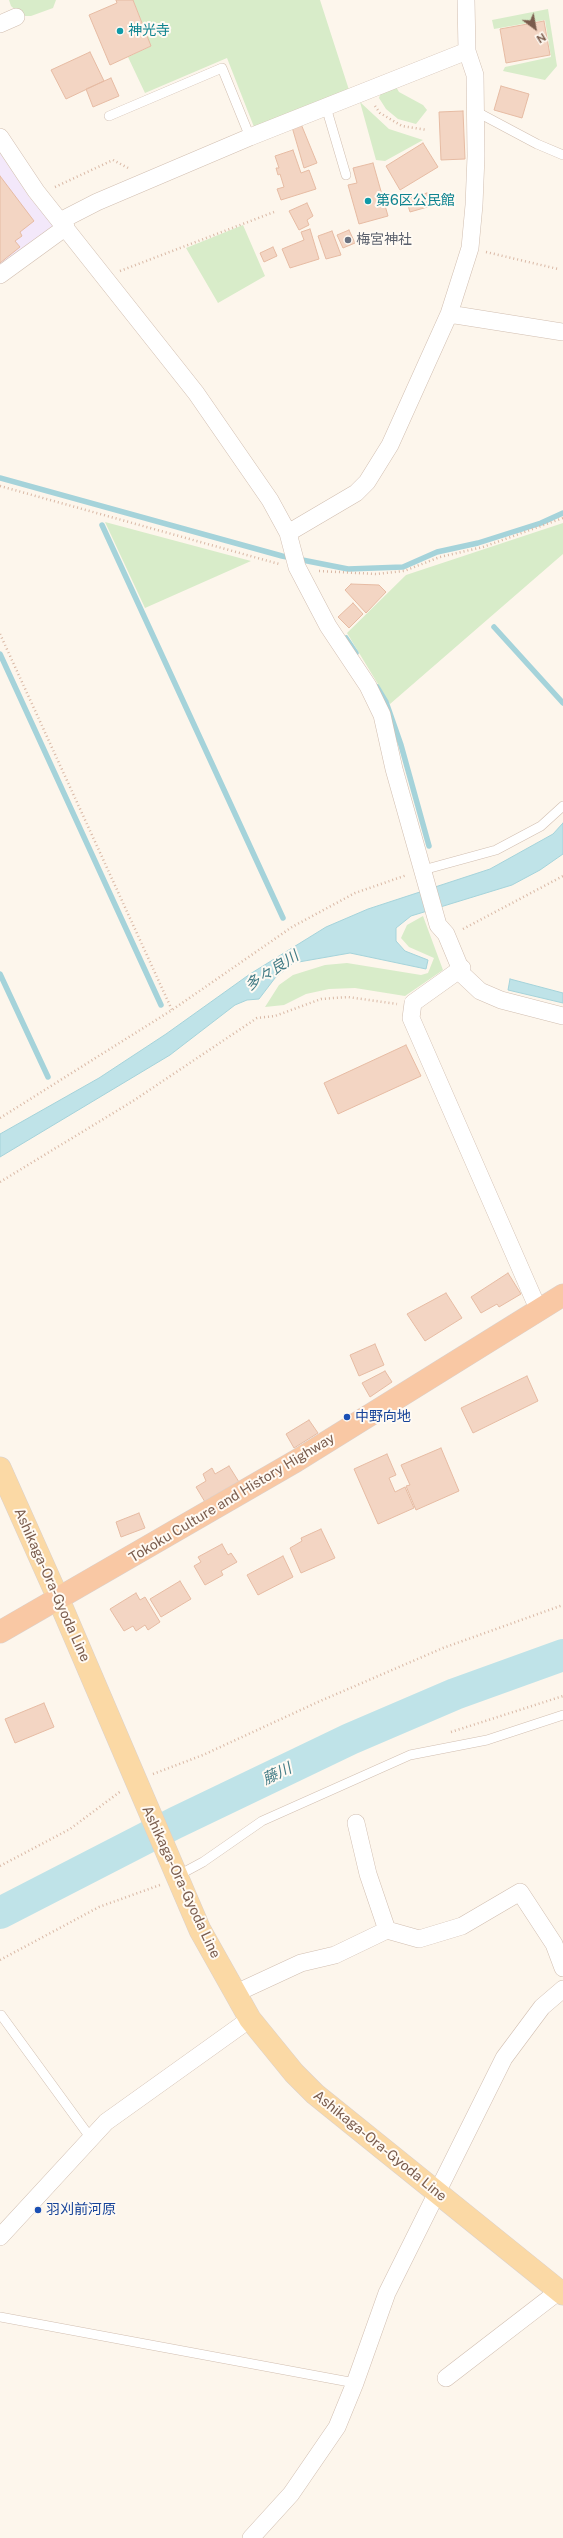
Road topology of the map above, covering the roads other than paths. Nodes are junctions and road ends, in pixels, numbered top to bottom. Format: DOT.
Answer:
graph roads {
  1 [pos="466,0"];
  2 [pos="16,17"];
  3 [pos="0,24"];
  4 [pos="467,51"];
  5 [pos="326,107"];
  6 [pos="475,111"];
  7 [pos="109,116"];
  8 [pos="0,137"];
  9 [pos="250,137"];
  10 [pos="563,155"];
  11 [pos="346,175"];
  12 [pos="63,224"];
  13 [pos="0,275"];
  14 [pos="449,314"];
  15 [pos="563,332"];
  16 [pos="288,533"];
  17 [pos="563,806"];
  18 [pos="423,872"];
  19 [pos="462,968"];
  20 [pos="563,1016"];
  21 [pos="563,1295"];
  22 [pos="539,1311"];
  23 [pos="0,1468"];
  24 [pos="58,1598"];
  25 [pos="0,1632"];
  26 [pos="563,1715"];
  27 [pos="356,1823"];
  28 [pos="171,1876"];
  29 [pos="387,1930"];
  30 [pos="558,1942"];
  31 [pos="563,1968"];
  32 [pos="563,1989"];
  33 [pos="234,1994"];
  34 [pos="1,2015"];
  35 [pos="250,2019"];
  36 [pos="90,2137"];
  37 [pos="436,2192"];
  38 [pos="0,2236"];
  39 [pos="561,2293"];
  40 [pos="0,2317"];
  41 [pos="446,2378"];
  42 [pos="355,2383"];
  43 [pos="251,2538"];
  1 -- 4 [label="street"];
  2 -- 3 [label="street"];
  4 -- 5 [label="street"];
  4 -- 6 [label="street"];
  5 -- 9 [label="street"];
  5 -- 11 [label="lane"];
  6 -- 10 [label="lane"];
  6 -- 14 [label="street"];
  7 -- 9 [label="lane"];
  8 -- 12 [label="street"];
  9 -- 12 [label="street"];
  12 -- 13 [label="street"];
  12 -- 16 [label="street"];
  14 -- 15 [label="street"];
  14 -- 16 [label="street"];
  16 -- 18 [label="street"];
  17 -- 18 [label="lane"];
  18 -- 19 [label="street"];
  19 -- 20 [label="street"];
  19 -- 22 [label="street"];
  21 -- 22 [label="highway, Tokoku Culture and History Highway"];
  22 -- 24 [label="highway, Tokoku Culture and History Highway"];
  23 -- 24 [label="main road, Ashikaga-Ora-Gyoda Line"];
  24 -- 25 [label="highway, Tokoku Culture and History Highway"];
  24 -- 28 [label="main road, Ashikaga-Ora-Gyoda Line"];
  26 -- 28 [label="lane"];
  27 -- 29 [label="street"];
  28 -- 33 [label="main road, Ashikaga-Ora-Gyoda Line"];
  29 -- 30 [label="street"];
  29 -- 33 [label="street"];
  30 -- 31 [label="street"];
  32 -- 37 [label="street"];
  33 -- 35 [label="main road, Ashikaga-Ora-Gyoda Line"];
  34 -- 36 [label="lane"];
  35 -- 36 [label="street"];
  35 -- 37 [label="main road, Ashikaga-Ora-Gyoda Line"];
  36 -- 38 [label="street"];
  37 -- 39 [label="main road, Ashikaga-Ora-Gyoda Line"];
  37 -- 42 [label="street"];
  39 -- 41 [label="street"];
  40 -- 42 [label="lane"];
  42 -- 43 [label="street"];
}
